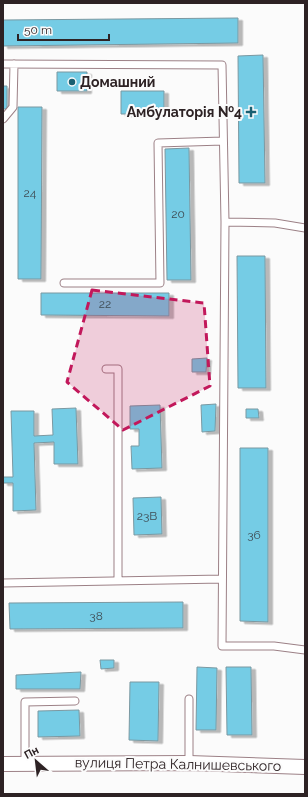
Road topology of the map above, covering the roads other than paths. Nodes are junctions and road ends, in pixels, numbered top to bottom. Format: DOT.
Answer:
graph roads {
  1 [pos="3,64"];
  2 [pos="14,64"];
  3 [pos="3,119"];
  4 [pos="223,141"];
  5 [pos="225,222"];
  6 [pos="305,228"];
  7 [pos="64,283"];
  8 [pos="106,369"];
  9 [pos="222,579"];
  10 [pos="118,581"];
  11 [pos="3,583"];
  12 [pos="305,650"];
  13 [pos="189,699"];
  14 [pos="75,701"];
  15 [pos="26,763"];
  16 [pos="189,763"];
  17 [pos="3,764"];
  18 [pos="305,767"];
  1 -- 2 [label="lane"];
  2 -- 3 [label="lane"];
  2 -- 4 [label="lane"];
  4 -- 5 [label="lane"];
  4 -- 7 [label="lane"];
  5 -- 6 [label="lane"];
  5 -- 9 [label="lane"];
  8 -- 10 [label="lane"];
  9 -- 10 [label="lane"];
  9 -- 12 [label="lane"];
  10 -- 11 [label="lane"];
  13 -- 16 [label="lane"];
  14 -- 15 [label="lane"];
  15 -- 16 [label="street, вулиця Петра Калнишевського"];
  15 -- 17 [label="street, вулиця Петра Калнишевського"];
  16 -- 18 [label="street, вулиця Петра Калнишевського"];
}
